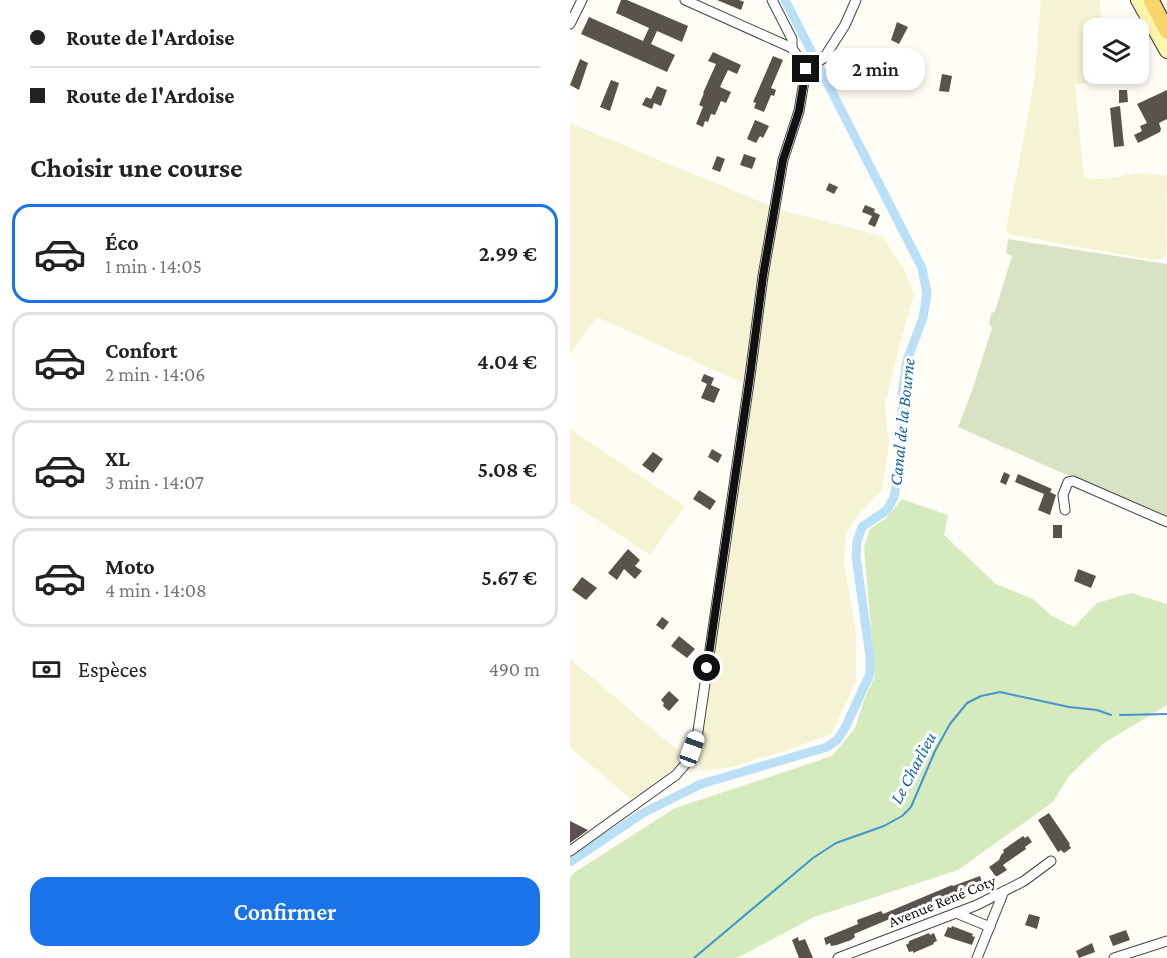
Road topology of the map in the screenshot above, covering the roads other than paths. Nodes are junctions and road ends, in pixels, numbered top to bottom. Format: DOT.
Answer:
graph roads {
  1 [pos="582,0"];
  2 [pos="685,0"];
  3 [pos="772,0"];
  4 [pos="856,0"];
  5 [pos="1138,0"];
  6 [pos="1151,0"];
  7 [pos="570,24"];
  8 [pos="1167,31"];
  9 [pos="792,48"];
  10 [pos="1167,51"];
  11 [pos="806,69"];
  12 [pos="1065,510"];
  13 [pos="1167,522"];
  14 [pos="570,850"];
  15 [pos="1051,861"];
  16 [pos="1004,891"];
  17 [pos="956,913"];
  18 [pos="990,927"];
  19 [pos="1167,940"];
  20 [pos="838,958"];
  21 [pos="977,958"];
  22 [pos="1114,958"];
  1 -- 7 [label="street"];
  2 -- 9 [label="street"];
  3 -- 9 [label="street"];
  4 -- 11 [label="street"];
  5 -- 10 [label="street"];
  6 -- 8 [label="main road"];
  9 -- 11 [label="street"];
  11 -- 14 [label="street"];
  12 -- 13 [label="street"];
  15 -- 16 [label="street, Avenue René Coty"];
  16 -- 17 [label="street, Avenue René Coty"];
  16 -- 18 [label="street"];
  17 -- 18 [label="street"];
  17 -- 20 [label="street, Avenue René Coty"];
  18 -- 21 [label="street"];
  19 -- 22 [label="street"];
}
